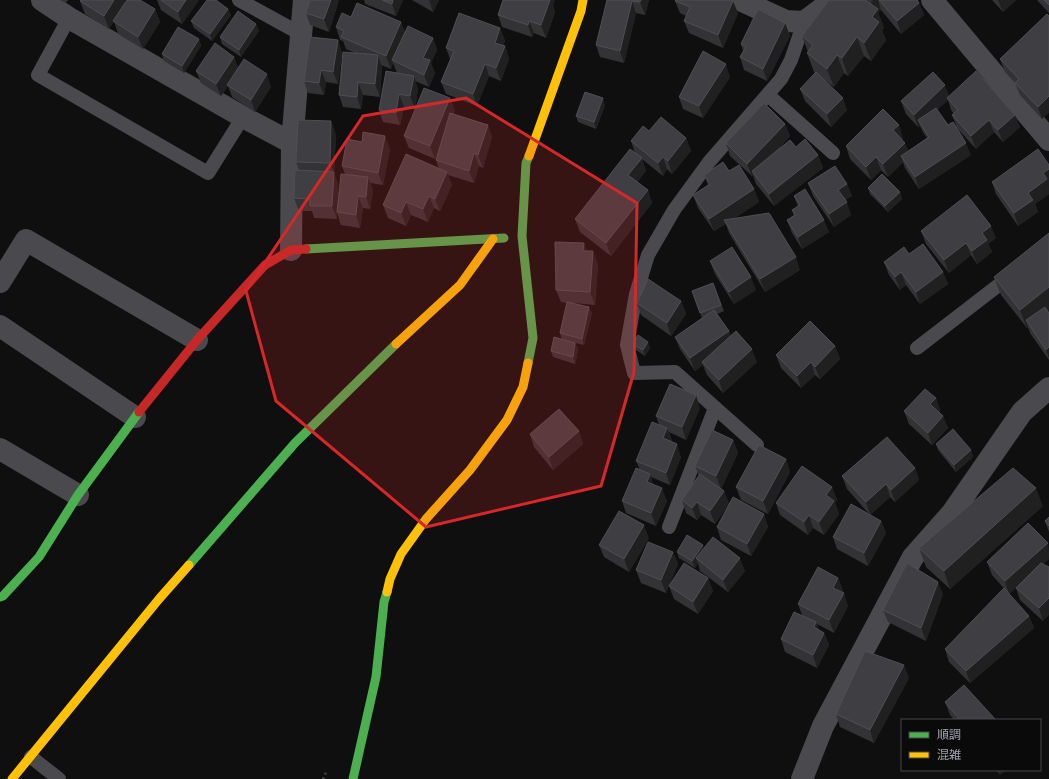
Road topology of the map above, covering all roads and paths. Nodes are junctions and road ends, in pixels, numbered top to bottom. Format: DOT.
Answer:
graph roads {
  1 [pos="42,0"];
  2 [pos="239,0"];
  3 [pos="304,0"];
  4 [pos="583,0"];
  5 [pos="740,0"];
  6 [pos="833,0"];
  7 [pos="932,0"];
  8 [pos="69,18"];
  9 [pos="804,22"];
  10 [pos="301,34"];
  11 [pos="768,95"];
  12 [pos="243,117"];
  13 [pos="1049,140"];
  14 [pos="292,143"];
  15 [pos="833,153"];
  16 [pos="522,236"];
  17 [pos="493,239"];
  18 [pos="291,250"];
  19 [pos="1024,265"];
  20 [pos="0,282"];
  21 [pos="0,326"];
  22 [pos="196,340"];
  23 [pos="917,348"];
  24 [pos="1049,388"];
  25 [pos="715,408"];
  26 [pos="135,417"];
  27 [pos="757,445"];
  28 [pos="0,449"];
  29 [pos="78,495"];
  30 [pos="668,527"];
  31 [pos="0,597"];
  32 [pos="31,757"];
  33 [pos="12,779"];
  34 [pos="59,779"];
  35 [pos="353,779"];
  36 [pos="802,779"];
  1 -- 8 [label="street"];
  2 -- 10 [label="lane"];
  3 -- 10 [label="street"];
  4 -- 16 [label="street"];
  5 -- 9 [label="street"];
  6 -- 9 [label="street"];
  7 -- 13 [label="street"];
  8 -- 12 [label="street"];
  8 -- 12 [label="lane"];
  9 -- 11 [label="lane"];
  10 -- 14 [label="street"];
  11 -- 15 [label="lane"];
  11 -- 25 [label="lane"];
  12 -- 14 [label="street"];
  14 -- 18 [label="street"];
  16 -- 17 [label="street"];
  16 -- 35 [label="street"];
  17 -- 18 [label="street"];
  17 -- 32 [label="street"];
  18 -- 22 [label="street"];
  19 -- 23 [label="lane"];
  20 -- 22 [label="street"];
  21 -- 26 [label="street"];
  22 -- 26 [label="street"];
  24 -- 36 [label="street"];
  25 -- 27 [label="lane"];
  25 -- 30 [label="lane"];
  26 -- 29 [label="street"];
  28 -- 29 [label="street"];
  29 -- 31 [label="street"];
  32 -- 33 [label="street"];
  32 -- 34 [label="lane"];
}
